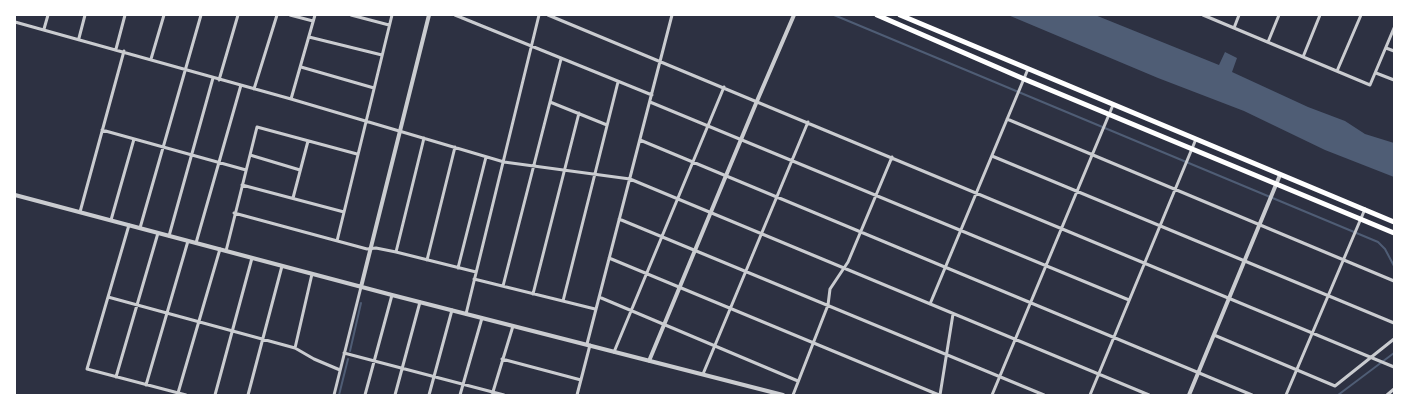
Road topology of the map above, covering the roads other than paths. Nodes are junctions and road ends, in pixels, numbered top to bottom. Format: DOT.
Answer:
graph roads {
  1 [pos="48,15"];
  2 [pos="85,15"];
  3 [pos="125,15"];
  4 [pos="164,15"];
  5 [pos="201,15"];
  6 [pos="238,15"];
  7 [pos="277,15"];
  8 [pos="290,15"];
  9 [pos="315,15"];
  10 [pos="351,15"];
  11 [pos="392,15"];
  12 [pos="429,15"];
  13 [pos="455,15"];
  14 [pos="539,15"];
  15 [pos="548,15"];
  16 [pos="672,15"];
  17 [pos="794,15"];
  18 [pos="877,15"];
  19 [pos="900,15"];
  20 [pos="1203,15"];
  21 [pos="1239,15"];
  22 [pos="1279,15"];
  23 [pos="1320,15"];
  24 [pos="1361,15"];
  25 [pos="313,21"];
  26 [pos="15,22"];
  27 [pos="390,25"];
  28 [pos="1234,28"];
  29 [pos="1394,28"];
  30 [pos="44,29"];
  31 [pos="309,37"];
  32 [pos="79,38"];
  33 [pos="1268,42"];
  34 [pos="532,47"];
  35 [pos="1386,48"];
  36 [pos="116,49"];
  37 [pos="124,51"];
  38 [pos="1394,51"];
  39 [pos="382,55"];
  40 [pos="1303,57"];
  41 [pos="151,59"];
  42 [pos="561,59"];
  43 [pos="660,61"];
  44 [pos="301,67"];
  45 [pos="1029,68"];
  46 [pos="185,70"];
  47 [pos="1337,71"];
  48 [pos="1376,73"];
  49 [pos="213,78"];
  50 [pos="1024,79"];
  51 [pos="220,80"];
  52 [pos="1394,80"];
  53 [pos="618,82"];
  54 [pos="241,85"];
  55 [pos="724,87"];
  56 [pos="374,88"];
  57 [pos="254,89"];
  58 [pos="652,95"];
  59 [pos="291,99"];
  60 [pos="757,101"];
  61 [pos="550,102"];
  62 [pos="650,102"];
  63 [pos="1113,104"];
  64 [pos="579,114"];
  65 [pos="1108,114"];
  66 [pos="1007,119"];
  67 [pos="365,121"];
  68 [pos="808,122"];
  69 [pos="607,125"];
  70 [pos="708,126"];
  71 [pos="102,130"];
  72 [pos="400,131"];
  73 [pos="424,138"];
  74 [pos="134,139"];
  75 [pos="741,139"];
  76 [pos="1196,139"];
  77 [pos="640,140"];
  78 [pos="308,141"];
  79 [pos="162,147"];
  80 [pos="455,148"];
  81 [pos="1192,149"];
  82 [pos="357,154"];
  83 [pos="191,155"];
  84 [pos="250,155"];
  85 [pos="1092,155"];
  86 [pos="992,156"];
  87 [pos="486,157"];
  88 [pos="892,157"];
  89 [pos="792,161"];
  90 [pos="218,162"];
  91 [pos="504,162"];
  92 [pos="692,163"];
  93 [pos="534,166"];
  94 [pos="246,170"];
  95 [pos="300,170"];
  96 [pos="564,170"];
  97 [pos="595,175"];
  98 [pos="1280,175"];
  99 [pos="726,177"];
  100 [pos="630,179"];
  101 [pos="1276,184"];
  102 [pos="242,185"];
  103 [pos="1176,189"];
  104 [pos="1077,191"];
  105 [pos="976,192"];
  106 [pos="15,195"];
  107 [pos="876,195"];
  108 [pos="293,198"];
  109 [pos="776,198"];
  110 [pos="678,199"];
  111 [pos="1365,209"];
  112 [pos="80,212"];
  113 [pos="344,212"];
  114 [pos="234,213"];
  115 [pos="710,213"];
  116 [pos="1360,218"];
  117 [pos="619,219"];
  118 [pos="111,220"];
  119 [pos="1394,222"];
  120 [pos="1260,224"];
  121 [pos="129,225"];
  122 [pos="1160,226"];
  123 [pos="140,228"];
  124 [pos="1061,228"];
  125 [pos="961,230"];
  126 [pos="861,231"];
  127 [pos="158,233"];
  128 [pos="1394,233"];
  129 [pos="762,234"];
  130 [pos="169,236"];
  131 [pos="662,237"];
  132 [pos="188,241"];
  133 [pos="337,241"];
  134 [pos="196,243"];
  135 [pos="371,248"];
  136 [pos="220,250"];
  137 [pos="226,251"];
  138 [pos="695,251"];
  139 [pos="396,252"];
  140 [pos="252,258"];
  141 [pos="609,258"];
  142 [pos="1344,259"];
  143 [pos="427,260"];
  144 [pos="1245,261"];
  145 [pos="1145,263"];
  146 [pos="1046,265"];
  147 [pos="282,266"];
  148 [pos="946,266"];
  149 [pos="458,268"];
  150 [pos="844,269"];
  151 [pos="476,272"];
  152 [pos="746,272"];
  153 [pos="312,274"];
  154 [pos="646,274"];
  155 [pos="474,279"];
  156 [pos="1394,281"];
  157 [pos="503,286"];
  158 [pos="361,287"];
  159 [pos="680,287"];
  160 [pos="533,294"];
  161 [pos="392,295"];
  162 [pos="1328,295"];
  163 [pos="108,297"];
  164 [pos="599,297"];
  165 [pos="1229,298"];
  166 [pos="1129,300"];
  167 [pos="563,301"];
  168 [pos="420,302"];
  169 [pos="1030,302"];
  170 [pos="930,304"];
  171 [pos="137,305"];
  172 [pos="828,306"];
  173 [pos="730,309"];
  174 [pos="452,310"];
  175 [pos="595,310"];
  176 [pos="631,311"];
  177 [pos="167,313"];
  178 [pos="466,314"];
  179 [pos="953,314"];
  180 [pos="482,318"];
  181 [pos="200,322"];
  182 [pos="1394,323"];
  183 [pos="664,324"];
  184 [pos="513,326"];
  185 [pos="232,331"];
  186 [pos="1312,332"];
  187 [pos="1214,335"];
  188 [pos="1114,337"];
  189 [pos="263,339"];
  190 [pos="1015,339"];
  191 [pos="1394,339"];
  192 [pos="813,343"];
  193 [pos="588,345"];
  194 [pos="715,345"];
  195 [pos="294,348"];
  196 [pos="614,352"];
  197 [pos="344,353"];
  198 [pos="947,355"];
  199 [pos="1372,357"];
  200 [pos="502,359"];
  201 [pos="374,360"];
  202 [pos="649,361"];
  203 [pos="1394,367"];
  204 [pos="402,368"];
  205 [pos="340,370"];
  206 [pos="1297,370"];
  207 [pos="1198,372"];
  208 [pos="703,374"];
  209 [pos="1099,374"];
  210 [pos="434,376"];
  211 [pos="116,377"];
  212 [pos="1000,377"];
  213 [pos="581,380"];
  214 [pos="798,380"];
  215 [pos="463,384"];
  216 [pos="146,385"];
  217 [pos="1394,389"];
  218 [pos="178,393"];
  219 [pos="493,394"];
  220 [pos="186,395"];
  221 [pos="215,395"];
  222 [pos="248,395"];
  223 [pos="334,395"];
  224 [pos="365,395"];
  225 [pos="394,395"];
  226 [pos="429,395"];
  227 [pos="460,395"];
  228 [pos="504,395"];
  229 [pos="577,395"];
  230 [pos="784,395"];
  231 [pos="793,395"];
  232 [pos="940,395"];
  233 [pos="992,395"];
  234 [pos="1044,395"];
  235 [pos="1090,395"];
  236 [pos="1149,395"];
  237 [pos="1189,395"];
  238 [pos="1252,395"];
  239 [pos="1286,395"];
  240 [pos="1387,395"];
  1 -- 30 [label="street"];
  2 -- 32 [label="street"];
  3 -- 36 [label="street"];
  4 -- 41 [label="street"];
  5 -- 46 [label="street"];
  6 -- 51 [label="street"];
  7 -- 57 [label="street"];
  8 -- 25 [label="street"];
  9 -- 25 [label="street"];
  10 -- 27 [label="street"];
  11 -- 27 [label="street"];
  12 -- 72 [label="street"];
  13 -- 34 [label="street"];
  14 -- 34 [label="street"];
  15 -- 43 [label="street"];
  16 -- 43 [label="street"];
  17 -- 60 [label="street"];
  18 -- 50 [label="main road"];
  19 -- 45 [label="main road"];
  20 -- 28 [label="street"];
  21 -- 28 [label="street"];
  22 -- 33 [label="street"];
  23 -- 40 [label="street"];
  24 -- 47 [label="street"];
  25 -- 31 [label="street"];
  26 -- 30 [label="street"];
  27 -- 39 [label="street"];
  28 -- 33 [label="street"];
  29 -- 35 [label="street"];
  30 -- 32 [label="street"];
  31 -- 39 [label="street"];
  31 -- 44 [label="street"];
  32 -- 36 [label="street"];
  33 -- 40 [label="street"];
  34 -- 42 [label="street"];
  34 -- 91 [label="street"];
  35 -- 38 [label="street"];
  35 -- 48 [label="street"];
  36 -- 37 [label="street"];
  37 -- 41 [label="street"];
  37 -- 71 [label="street"];
  39 -- 56 [label="street"];
  40 -- 47 [label="street"];
  41 -- 46 [label="street"];
  42 -- 53 [label="street"];
  42 -- 61 [label="street"];
  43 -- 55 [label="street"];
  43 -- 58 [label="street"];
  44 -- 56 [label="street"];
  44 -- 59 [label="street"];
  45 -- 50 [label="street"];
  45 -- 63 [label="main road"];
  46 -- 49 [label="street"];
  46 -- 79 [label="street"];
  47 -- 48 [label="street"];
  48 -- 52 [label="street"];
  49 -- 51 [label="street"];
  49 -- 83 [label="street"];
  50 -- 65 [label="main road"];
  50 -- 66 [label="street"];
  51 -- 54 [label="street"];
  53 -- 58 [label="street"];
  53 -- 69 [label="street"];
  54 -- 57 [label="street"];
  54 -- 90 [label="street"];
  55 -- 60 [label="street"];
  55 -- 70 [label="street"];
  56 -- 67 [label="street"];
  57 -- 59 [label="street"];
  58 -- 62 [label="street"];
  59 -- 67 [label="street"];
  60 -- 68 [label="street"];
  60 -- 75 [label="street"];
  61 -- 64 [label="street"];
  61 -- 93 [label="street"];
  62 -- 70 [label="street"];
  62 -- 77 [label="street"];
  63 -- 65 [label="street"];
  63 -- 76 [label="main road"];
  64 -- 69 [label="street"];
  64 -- 96 [label="street"];
  65 -- 81 [label="main road"];
  65 -- 85 [label="street"];
  66 -- 85 [label="street"];
  66 -- 86 [label="street"];
  67 -- 72 [label="street"];
  67 -- 82 [label="street"];
  68 -- 88 [label="street"];
  68 -- 89 [label="street"];
  69 -- 97 [label="street"];
  70 -- 75 [label="street"];
  70 -- 92 [label="street"];
  71 -- 74 [label="street"];
  71 -- 112 [label="street"];
  72 -- 73 [label="street"];
  72 -- 135 [label="street"];
  73 -- 80 [label="street"];
  73 -- 139 [label="street"];
  74 -- 79 [label="street"];
  74 -- 118 [label="street"];
  75 -- 89 [label="street"];
  75 -- 99 [label="street"];
  76 -- 81 [label="street"];
  76 -- 98 [label="main road"];
  77 -- 92 [label="street"];
  77 -- 100 [label="street"];
  78 -- 82 [label="street"];
  78 -- 84 [label="street"];
  78 -- 95 [label="street"];
  79 -- 83 [label="street"];
  79 -- 123 [label="street"];
  80 -- 87 [label="street"];
  80 -- 143 [label="street"];
  81 -- 101 [label="main road"];
  81 -- 103 [label="street"];
  82 -- 113 [label="street"];
  83 -- 90 [label="street"];
  83 -- 130 [label="street"];
  84 -- 94 [label="street"];
  84 -- 95 [label="street"];
  85 -- 103 [label="street"];
  85 -- 104 [label="street"];
  86 -- 104 [label="street"];
  86 -- 105 [label="street"];
  87 -- 91 [label="street"];
  87 -- 149 [label="street"];
  88 -- 105 [label="street"];
  88 -- 107 [label="street"];
  89 -- 107 [label="street"];
  89 -- 109 [label="street"];
  90 -- 94 [label="street"];
  90 -- 134 [label="street"];
  91 -- 93 [label="street"];
  91 -- 151 [label="street"];
  92 -- 99 [label="street"];
  92 -- 110 [label="street"];
  93 -- 96 [label="street"];
  93 -- 157 [label="street"];
  94 -- 102 [label="street"];
  95 -- 108 [label="street"];
  96 -- 97 [label="street"];
  96 -- 160 [label="street"];
  97 -- 100 [label="street"];
  97 -- 167 [label="street"];
  98 -- 101 [label="street"];
  98 -- 111 [label="main road"];
  99 -- 109 [label="street"];
  99 -- 115 [label="street"];
  100 -- 110 [label="street"];
  100 -- 117 [label="street"];
  101 -- 116 [label="main road"];
  101 -- 120 [label="street"];
  102 -- 108 [label="street"];
  102 -- 114 [label="street"];
  103 -- 120 [label="street"];
  103 -- 122 [label="street"];
  104 -- 122 [label="street"];
  104 -- 124 [label="street"];
  105 -- 124 [label="street"];
  105 -- 125 [label="street"];
  106 -- 112 [label="street"];
  107 -- 125 [label="street"];
  107 -- 126 [label="street"];
  108 -- 113 [label="street"];
  109 -- 126 [label="street"];
  109 -- 129 [label="street"];
  110 -- 115 [label="street"];
  110 -- 131 [label="street"];
  111 -- 116 [label="street"];
  111 -- 119 [label="main road"];
  112 -- 118 [label="street"];
  113 -- 133 [label="street"];
  114 -- 133 [label="street"];
  114 -- 137 [label="street"];
  115 -- 129 [label="street"];
  115 -- 138 [label="street"];
  116 -- 128 [label="main road"];
  116 -- 142 [label="street"];
  117 -- 131 [label="street"];
  117 -- 141 [label="street"];
  118 -- 121 [label="street"];
  120 -- 142 [label="street"];
  120 -- 144 [label="street"];
  121 -- 123 [label="street"];
  121 -- 163 [label="street"];
  122 -- 144 [label="street"];
  122 -- 145 [label="street"];
  123 -- 127 [label="street"];
  124 -- 145 [label="street"];
  124 -- 146 [label="street"];
  125 -- 146 [label="street"];
  125 -- 148 [label="street"];
  126 -- 148 [label="street"];
  126 -- 150 [label="street"];
  127 -- 130 [label="street"];
  127 -- 171 [label="street"];
  129 -- 150 [label="street"];
  129 -- 152 [label="street"];
  130 -- 132 [label="street"];
  131 -- 138 [label="street"];
  131 -- 154 [label="street"];
  132 -- 134 [label="street"];
  132 -- 177 [label="street"];
  133 -- 135 [label="street"];
  134 -- 136 [label="street"];
  135 -- 139 [label="street"];
  135 -- 158 [label="street"];
  136 -- 137 [label="street"];
  136 -- 181 [label="street"];
  137 -- 140 [label="street"];
  138 -- 152 [label="street"];
  138 -- 159 [label="street"];
  139 -- 143 [label="street"];
  140 -- 147 [label="street"];
  140 -- 185 [label="street"];
  141 -- 154 [label="street"];
  141 -- 164 [label="street"];
  142 -- 156 [label="street"];
  142 -- 162 [label="street"];
  143 -- 149 [label="street"];
  144 -- 162 [label="street"];
  144 -- 165 [label="street"];
  145 -- 165 [label="street"];
  145 -- 166 [label="street"];
  146 -- 166 [label="street"];
  146 -- 169 [label="street"];
  147 -- 153 [label="street"];
  147 -- 189 [label="street"];
  148 -- 169 [label="street"];
  148 -- 170 [label="street"];
  149 -- 151 [label="street"];
  150 -- 170 [label="street"];
  150 -- 172 [label="street"];
  151 -- 155 [label="street"];
  152 -- 172 [label="street"];
  152 -- 173 [label="street"];
  153 -- 158 [label="street"];
  153 -- 195 [label="street"];
  154 -- 159 [label="street"];
  154 -- 176 [label="street"];
  155 -- 157 [label="street"];
  155 -- 178 [label="street"];
  157 -- 160 [label="street"];
  158 -- 161 [label="street"];
  158 -- 197 [label="street"];
  159 -- 173 [label="street"];
  159 -- 183 [label="street"];
  160 -- 167 [label="street"];
  161 -- 168 [label="street"];
  161 -- 201 [label="street"];
  162 -- 182 [label="street"];
  162 -- 186 [label="street"];
  163 -- 171 [label="street"];
  163 -- 211 [label="street"];
  164 -- 175 [label="street"];
  164 -- 176 [label="street"];
  165 -- 186 [label="street"];
  165 -- 187 [label="street"];
  166 -- 188 [label="street"];
  167 -- 175 [label="street"];
  168 -- 174 [label="street"];
  168 -- 204 [label="street"];
  169 -- 188 [label="street"];
  169 -- 190 [label="street"];
  170 -- 179 [label="street"];
  171 -- 177 [label="street"];
  171 -- 211 [label="street"];
  172 -- 192 [label="street"];
  172 -- 198 [label="street"];
  173 -- 192 [label="street"];
  173 -- 194 [label="street"];
  174 -- 178 [label="street"];
  174 -- 210 [label="street"];
  175 -- 193 [label="street"];
  176 -- 183 [label="street"];
  176 -- 196 [label="street"];
  177 -- 181 [label="street"];
  177 -- 216 [label="street"];
  178 -- 180 [label="street"];
  179 -- 190 [label="street"];
  179 -- 198 [label="street"];
  180 -- 184 [label="street"];
  180 -- 215 [label="street"];
  181 -- 185 [label="street"];
  181 -- 218 [label="street"];
  183 -- 194 [label="street"];
  183 -- 202 [label="street"];
  184 -- 193 [label="street"];
  184 -- 200 [label="street"];
  185 -- 189 [label="street"];
  185 -- 221 [label="street"];
  186 -- 199 [label="street"];
  186 -- 206 [label="street"];
  187 -- 206 [label="street"];
  187 -- 207 [label="street"];
  188 -- 207 [label="street"];
  188 -- 209 [label="street"];
  189 -- 195 [label="street"];
  189 -- 222 [label="street"];
  190 -- 209 [label="street"];
  190 -- 212 [label="street"];
  191 -- 199 [label="street"];
  192 -- 214 [label="street"];
  192 -- 232 [label="street"];
  193 -- 196 [label="street"];
  193 -- 213 [label="street"];
  194 -- 208 [label="street"];
  194 -- 214 [label="street"];
  195 -- 205 [label="street"];
  196 -- 202 [label="street"];
  197 -- 201 [label="street"];
  197 -- 205 [label="street"];
  198 -- 212 [label="street"];
  198 -- 232 [label="street"];
  199 -- 203 [label="street"];
  199 -- 206 [label="street"];
  200 -- 213 [label="street"];
  200 -- 219 [label="street"];
  201 -- 204 [label="street"];
  201 -- 224 [label="street"];
  202 -- 208 [label="street"];
  204 -- 210 [label="street"];
  204 -- 225 [label="street"];
  205 -- 223 [label="street"];
  206 -- 239 [label="street"];
  207 -- 237 [label="street"];
  207 -- 238 [label="street"];
  208 -- 230 [label="street"];
  209 -- 235 [label="street"];
  209 -- 236 [label="street"];
  210 -- 215 [label="street"];
  210 -- 226 [label="street"];
  211 -- 216 [label="street"];
  212 -- 233 [label="street"];
  212 -- 234 [label="street"];
  213 -- 229 [label="street"];
  214 -- 231 [label="street"];
  215 -- 219 [label="street"];
  215 -- 227 [label="street"];
  216 -- 218 [label="street"];
  217 -- 240 [label="street"];
  218 -- 220 [label="street"];
  219 -- 228 [label="street"];
}
